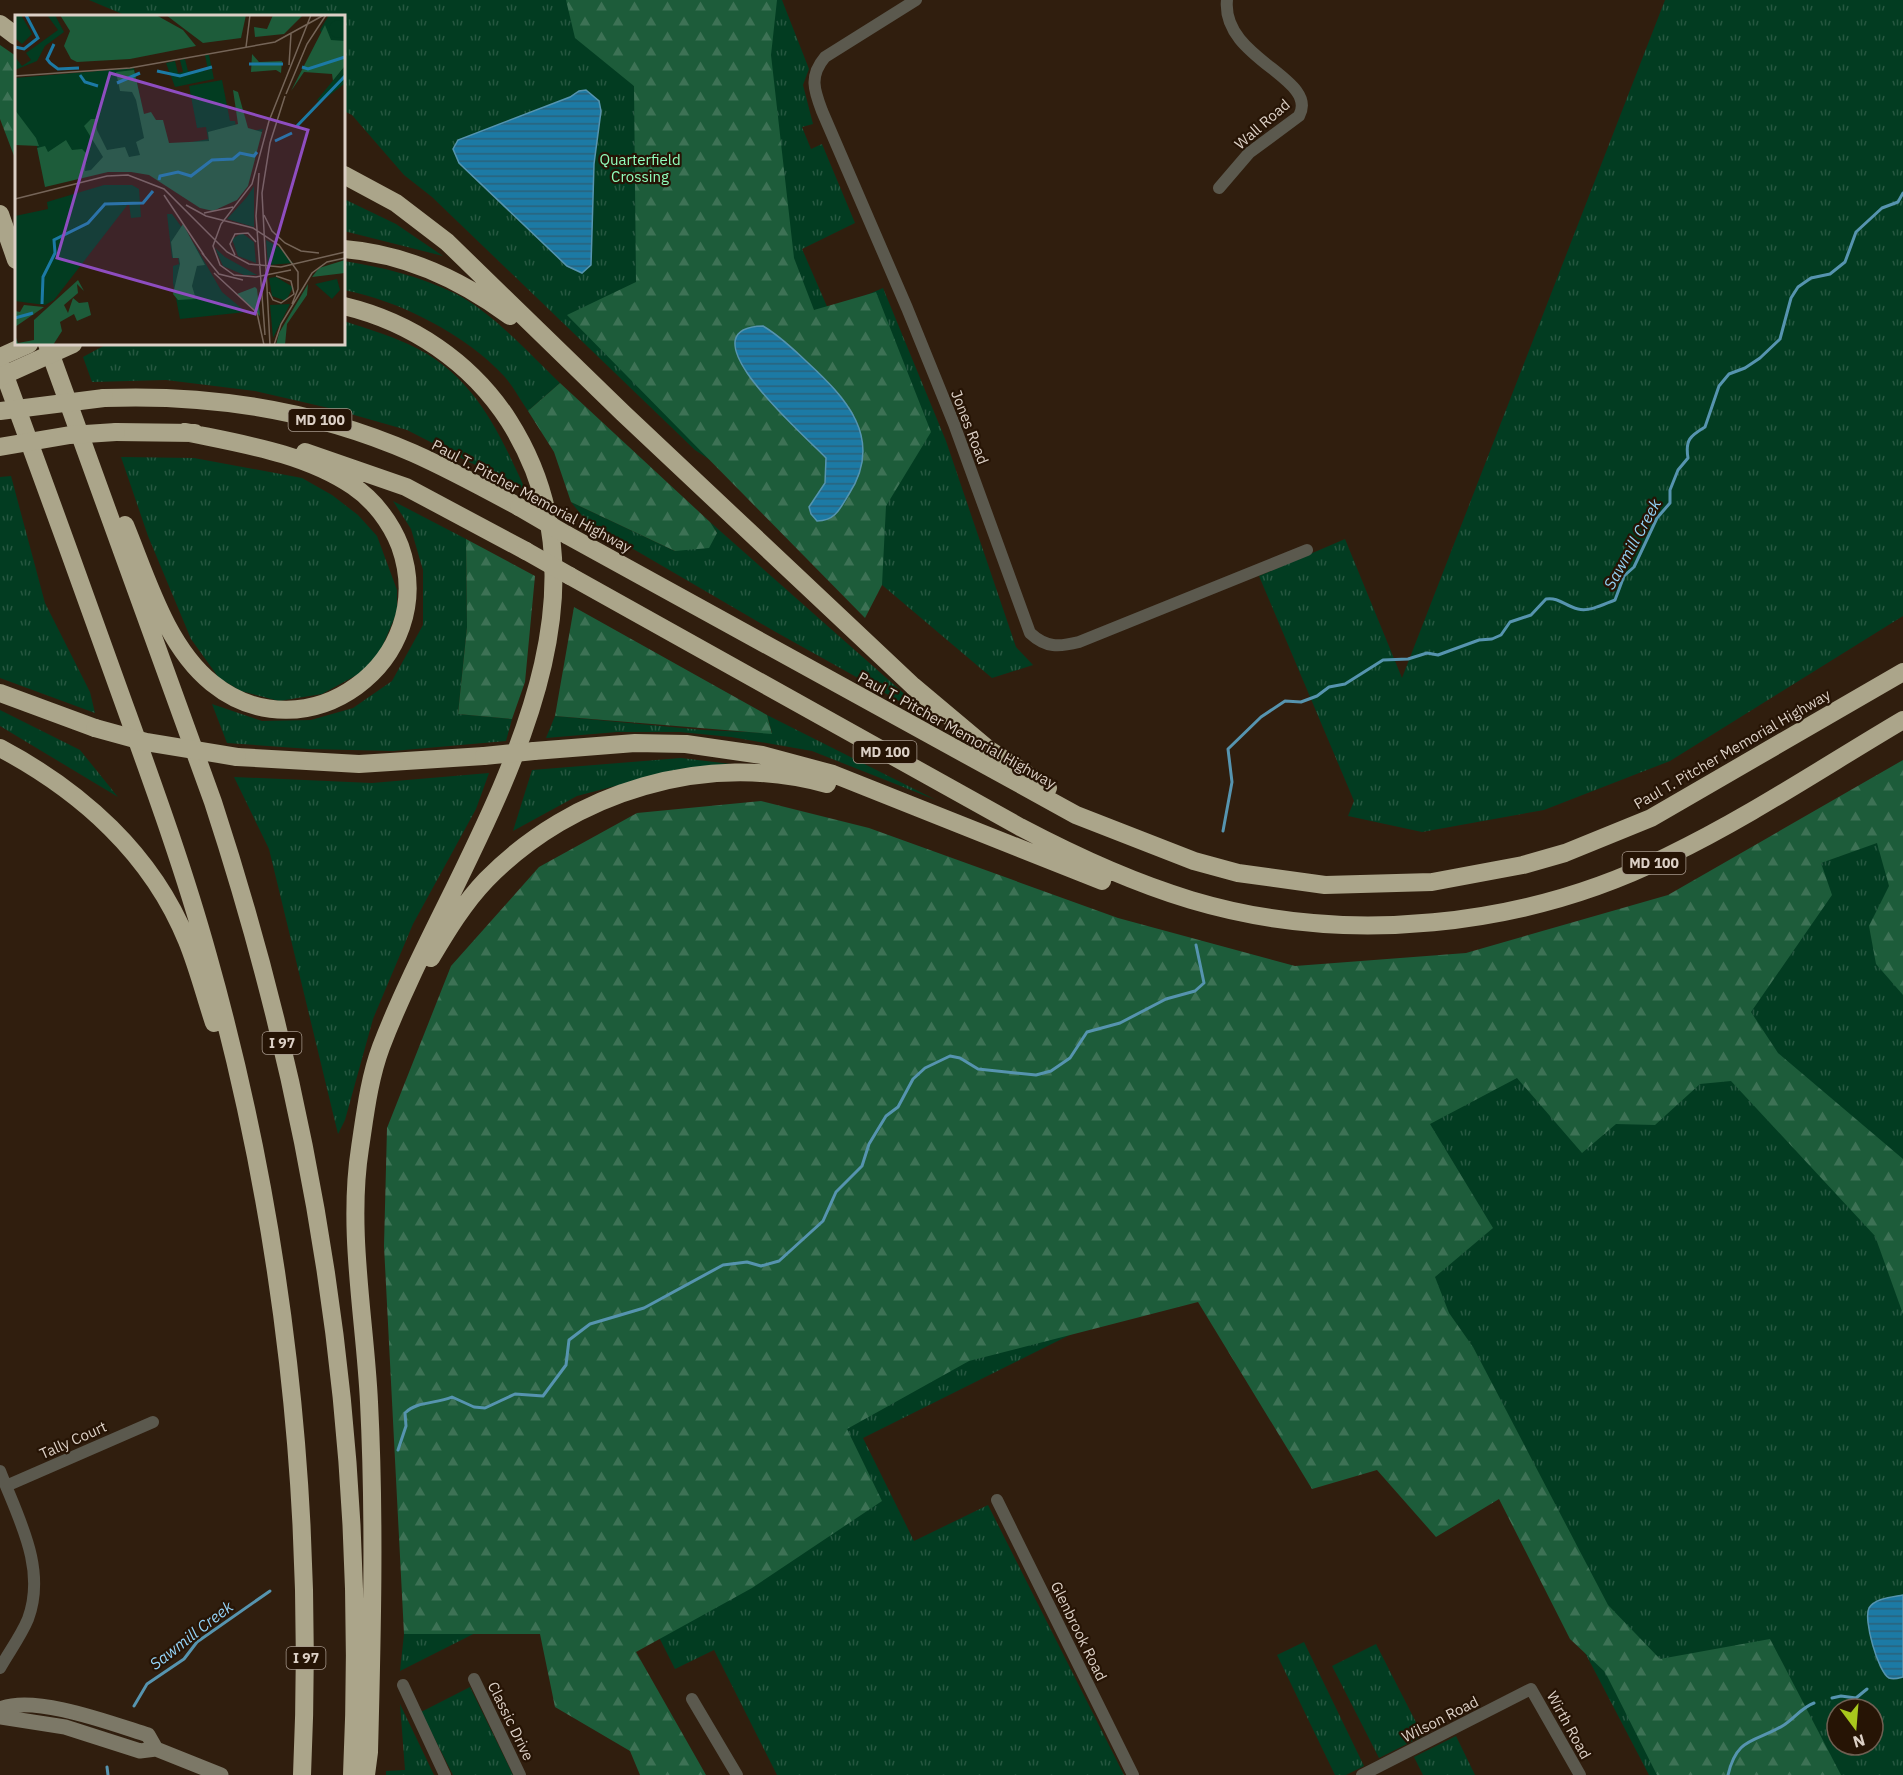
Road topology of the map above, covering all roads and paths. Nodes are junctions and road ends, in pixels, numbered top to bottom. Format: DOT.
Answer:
graph roads {
  1 [pos="916,0"];
  2 [pos="1227,0"];
  3 [pos="0,24"];
  4 [pos="15,35"];
  5 [pos="345,175"];
  6 [pos="1219,188"];
  7 [pos="0,214"];
  8 [pos="345,249"];
  9 [pos="15,255"];
  10 [pos="345,306"];
  11 [pos="27,345"];
  12 [pos="49,345"];
  13 [pos="49,345"];
  14 [pos="71,345"];
  15 [pos="0,357"];
  16 [pos="0,362"];
  17 [pos="0,377"];
  18 [pos="0,386"];
  19 [pos="0,411"];
  20 [pos="623,413"];
  21 [pos="185,432"];
  22 [pos="0,447"];
  23 [pos="63,536"];
  24 [pos="1307,550"];
  25 [pos="1903,672"];
  26 [pos="0,693"];
  27 [pos="1903,720"];
  28 [pos="0,748"];
  29 [pos="923,810"];
  30 [pos="1121,831"];
  31 [pos="1273,918"];
  32 [pos="379,1052"];
  33 [pos="256,1157"];
  34 [pos="153,1422"];
  35 [pos="0,1471"];
  36 [pos="6,1486"];
  37 [pos="998,1500"];
  38 [pos="0,1668"];
  39 [pos="474,1679"];
  40 [pos="403,1685"];
  41 [pos="1532,1689"];
  42 [pos="692,1699"];
  43 [pos="0,1709"];
  44 [pos="0,1718"];
  45 [pos="156,1749"];
  46 [pos="221,1775"];
  47 [pos="302,1775"];
  48 [pos="352,1775"];
  49 [pos="366,1775"];
  50 [pos="445,1775"];
  51 [pos="520,1775"];
  52 [pos="737,1775"];
  53 [pos="1133,1775"];
  54 [pos="1362,1775"];
  55 [pos="1580,1775"];
  1 -- 24 [label="street, Jones Road"];
  2 -- 6 [label="street, Wall Road"];
  3 -- 4 [label="highway"];
  5 -- 20 [label="highway"];
  7 -- 9 [label="highway"];
  8 -- 20 [label="highway"];
  10 -- 32 [label="highway"];
  11 -- 15 [label="highway"];
  12 -- 21 [label="highway"];
  13 -- 48 [label="highway, I 97"];
  14 -- 17 [label="highway, bridge"];
  16 -- 23 [label="highway, I 97"];
  18 -- 23 [label="highway"];
  19 -- 30 [label="highway, Paul T. Pitcher Memorial Highway / MD 100, bridge"];
  20 -- 30 [label="highway"];
  21 -- 22 [label="highway, MD 100, bridge"];
  21 -- 31 [label="highway, MD 100, bridge"];
  23 -- 33 [label="highway, I 97"];
  25 -- 30 [label="highway, Paul T. Pitcher Memorial Highway / MD 100"];
  26 -- 29 [label="highway, bridge"];
  27 -- 31 [label="highway, MD 100"];
  28 -- 33 [label="highway"];
  29 -- 31 [label="highway"];
  29 -- 32 [label="highway"];
  32 -- 49 [label="highway"];
  33 -- 47 [label="highway, I 97"];
  34 -- 36 [label="street, Tally Court"];
  35 -- 36 [label="street"];
  36 -- 38 [label="street"];
  37 -- 53 [label="street, Glenbrook Road"];
  39 -- 51 [label="street, Classic Drive"];
  40 -- 50 [label="street"];
  41 -- 54 [label="street, Wilson Road"];
  41 -- 55 [label="street, Wirth Road"];
  42 -- 52 [label="street"];
  43 -- 45 [label="street"];
  44 -- 45 [label="street"];
  45 -- 46 [label="street"];
}
